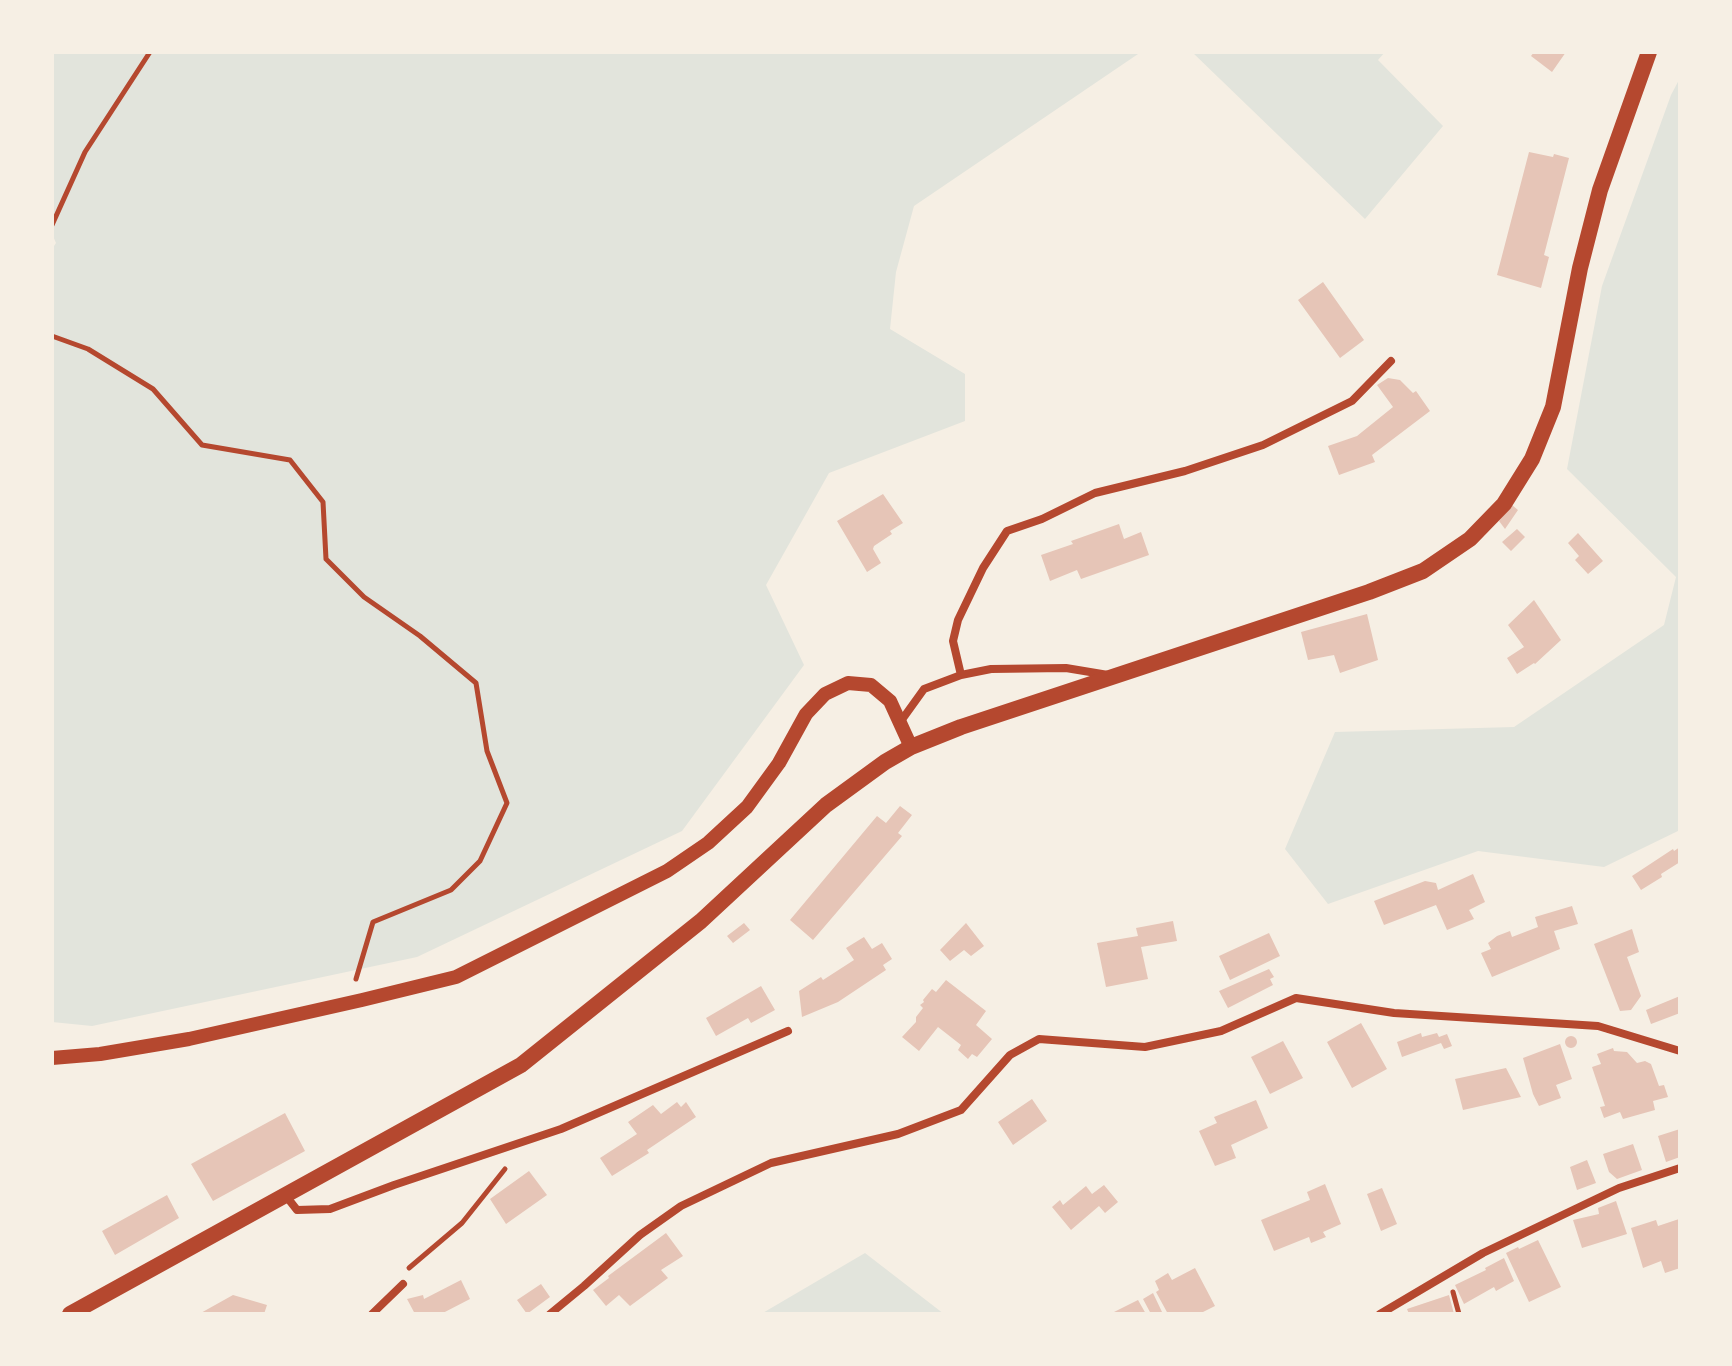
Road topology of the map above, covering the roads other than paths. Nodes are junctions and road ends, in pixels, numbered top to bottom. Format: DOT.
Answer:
graph roads {
  1 [pos="1649,52"];
  2 [pos="1391,361"];
  3 [pos="961,675"];
  4 [pos="1113,676"];
  5 [pos="901,721"];
  6 [pos="911,747"];
  7 [pos="788,1031"];
  8 [pos="1680,1051"];
  9 [pos="52,1058"];
  10 [pos="1680,1168"];
  11 [pos="286,1196"];
  12 [pos="403,1284"];
  13 [pos="70,1314"];
  14 [pos="372,1314"];
  15 [pos="550,1314"];
  16 [pos="1380,1314"];
  1 -- 4 [label="main road"];
  2 -- 3 [label="street"];
  3 -- 4 [label="street"];
  3 -- 5 [label="street"];
  4 -- 6 [label="main road"];
  5 -- 6 [label="street"];
  5 -- 9 [label="street"];
  6 -- 11 [label="main road"];
  7 -- 11 [label="street"];
  8 -- 15 [label="street"];
  10 -- 16 [label="street"];
  11 -- 13 [label="main road"];
  12 -- 14 [label="street"];
}
